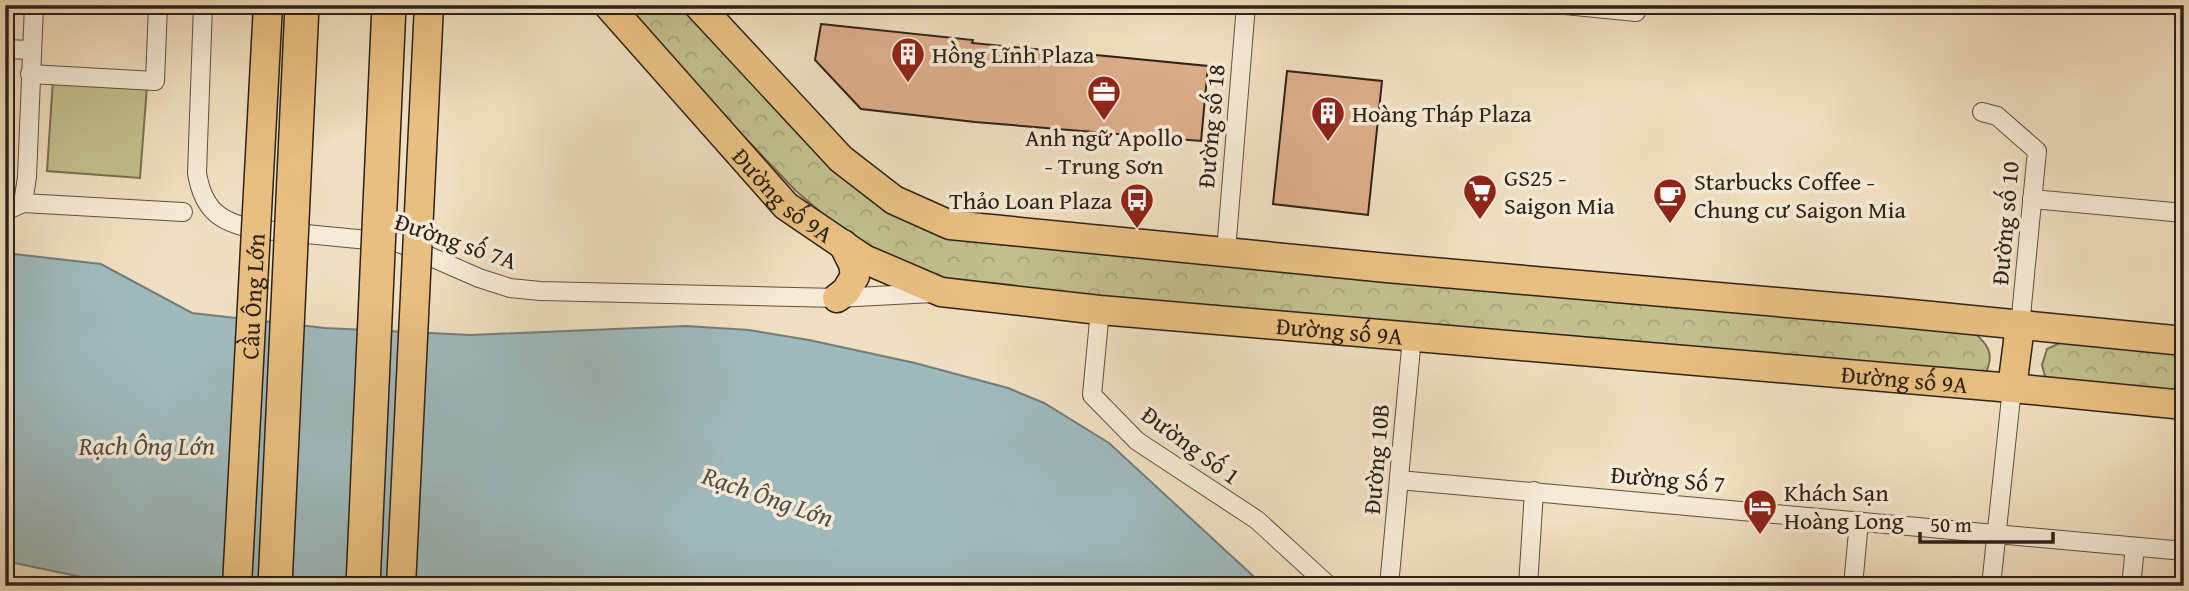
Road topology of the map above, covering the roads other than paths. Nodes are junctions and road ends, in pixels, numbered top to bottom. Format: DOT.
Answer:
graph roads {
  1 [pos="34,5"];
  2 [pos="158,5"];
  3 [pos="203,5"];
  4 [pos="268,5"];
  5 [pos="302,5"];
  6 [pos="389,5"];
  7 [pos="429,5"];
  8 [pos="608,5"];
  9 [pos="698,5"];
  10 [pos="1245,5"];
  11 [pos="1565,5"];
  12 [pos="1636,9"];
  13 [pos="5,49"];
  14 [pos="31,50"];
  15 [pos="30,74"];
  16 [pos="1982,112"];
  17 [pos="2032,199"];
  18 [pos="23,203"];
  19 [pos="5,208"];
  20 [pos="183,212"];
  21 [pos="2184,213"];
  22 [pos="843,244"];
  23 [pos="1226,251"];
  24 [pos="941,292"];
  25 [pos="837,298"];
  26 [pos="1100,310"];
  27 [pos="2020,326"];
  28 [pos="1412,337"];
  29 [pos="2184,341"];
  30 [pos="2012,388"];
  31 [pos="2184,405"];
  32 [pos="1399,480"];
  33 [pos="1534,491"];
  34 [pos="1859,521"];
  35 [pos="1996,533"];
  36 [pos="2135,547"];
  37 [pos="2184,551"];
  38 [pos="237,586"];
  39 [pos="275,586"];
  40 [pos="363,586"];
  41 [pos="401,586"];
  42 [pos="1329,586"];
  43 [pos="1389,586"];
  44 [pos="1528,586"];
  45 [pos="1853,586"];
  46 [pos="1991,586"];
  47 [pos="2131,586"];
  1 -- 14 [label="street"];
  2 -- 15 [label="street"];
  3 -- 25 [label="street, Đường số 7A"];
  4 -- 38 [label="main road, Cầu Ông Lớn, bridge"];
  5 -- 39 [label="highway, Cầu Ông Lớn, bridge"];
  6 -- 40 [label="highway, bridge"];
  7 -- 41 [label="main road, bridge"];
  8 -- 22 [label="main road, Đường số 9A"];
  9 -- 23 [label="main road"];
  10 -- 23 [label="street, Đường số 18"];
  11 -- 12 [label="street"];
  13 -- 14 [label="street"];
  14 -- 15 [label="street"];
  15 -- 18 [label="street"];
  16 -- 17 [label="street, Đường số 10"];
  17 -- 21 [label="street"];
  17 -- 27 [label="street, Đường số 10"];
  18 -- 19 [label="street"];
  18 -- 20 [label="street"];
  22 -- 24 [label="main road, Đường số 9A"];
  22 -- 25 [label="main road"];
  23 -- 27 [label="main road"];
  24 -- 25 [label="street, Đường số 7A"];
  24 -- 26 [label="main road, Đường số 9A"];
  26 -- 28 [label="main road, Đường số 9A"];
  26 -- 42 [label="street, Đường Số 1"];
  27 -- 29 [label="main road"];
  27 -- 30 [label="main road"];
  28 -- 30 [label="main road, Đường số 9A"];
  28 -- 32 [label="street, Đường 10B"];
  30 -- 31 [label="main road, Đường số 9A"];
  30 -- 35 [label="street"];
  32 -- 33 [label="street, Đường Số 7"];
  32 -- 43 [label="street, Đường 10B"];
  33 -- 34 [label="street, Đường Số 7"];
  33 -- 44 [label="street"];
  34 -- 35 [label="street, Đường Số 7"];
  34 -- 45 [label="street"];
  35 -- 36 [label="street, Đường Số 7"];
  35 -- 46 [label="street"];
  36 -- 37 [label="street, Đường Số 7"];
  36 -- 47 [label="street"];
}
